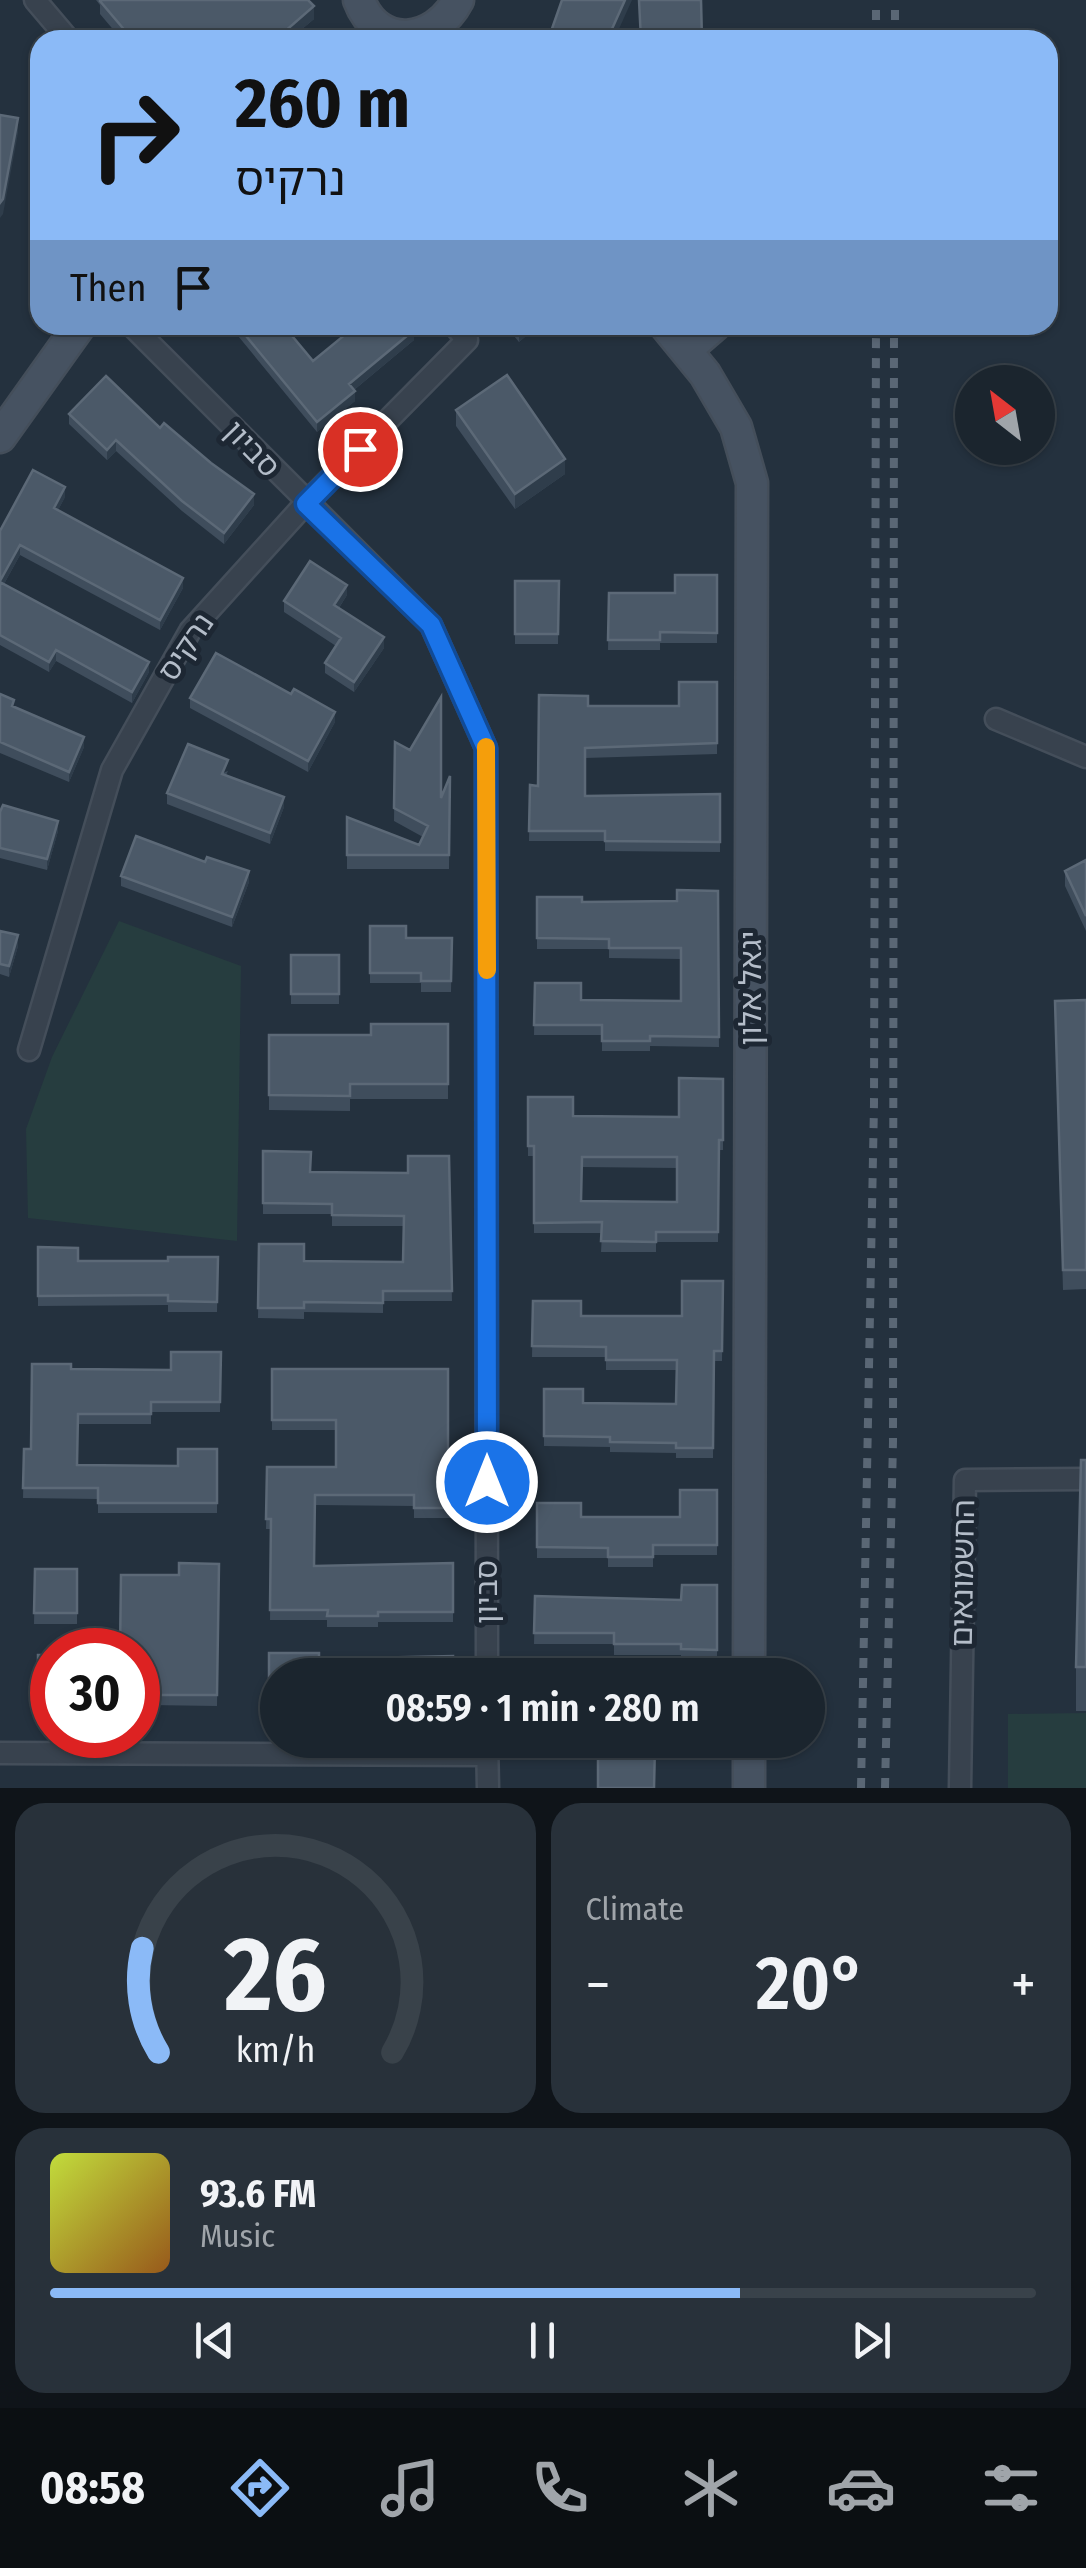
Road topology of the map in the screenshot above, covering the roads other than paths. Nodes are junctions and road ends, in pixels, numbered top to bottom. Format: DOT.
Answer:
graph roads {
  1 [pos="35,0"];
  2 [pos="458,18"];
  3 [pos="60,30"];
  4 [pos="431,30"];
  5 [pos="73,335"];
  6 [pos="141,335"];
  7 [pos="462,335"];
  8 [pos="673,335"];
  9 [pos="703,335"];
  10 [pos="686,350"];
  11 [pos="0,437"];
  12 [pos="306,504"];
  13 [pos="996,720"];
  14 [pos="1086,757"];
  15 [pos="29,1050"];
  16 [pos="1086,1479"];
  17 [pos="488,1658"];
  18 [pos="749,1658"];
  19 [pos="260,1750"];
  20 [pos="0,1753"];
  21 [pos="488,1758"];
  22 [pos="749,1758"];
  23 [pos="488,1788"];
  24 [pos="749,1788"];
  25 [pos="960,1788"];
  1 -- 3 [label="street"];
  2 -- 4 [label="street"];
  5 -- 11 [label="street"];
  6 -- 12 [label="street, סביון"];
  7 -- 12 [label="street, נרקיס"];
  8 -- 10 [label="street, יגאל אלון"];
  9 -- 10 [label="street"];
  10 -- 18 [label="street, יגאל אלון"];
  12 -- 15 [label="street, נרקיס"];
  12 -- 17 [label="street, סביון"];
  13 -- 14 [label="street"];
  16 -- 25 [label="street, החשמונאים"];
  19 -- 20 [label="street"];
  21 -- 23 [label="street"];
  22 -- 24 [label="street"];
}
